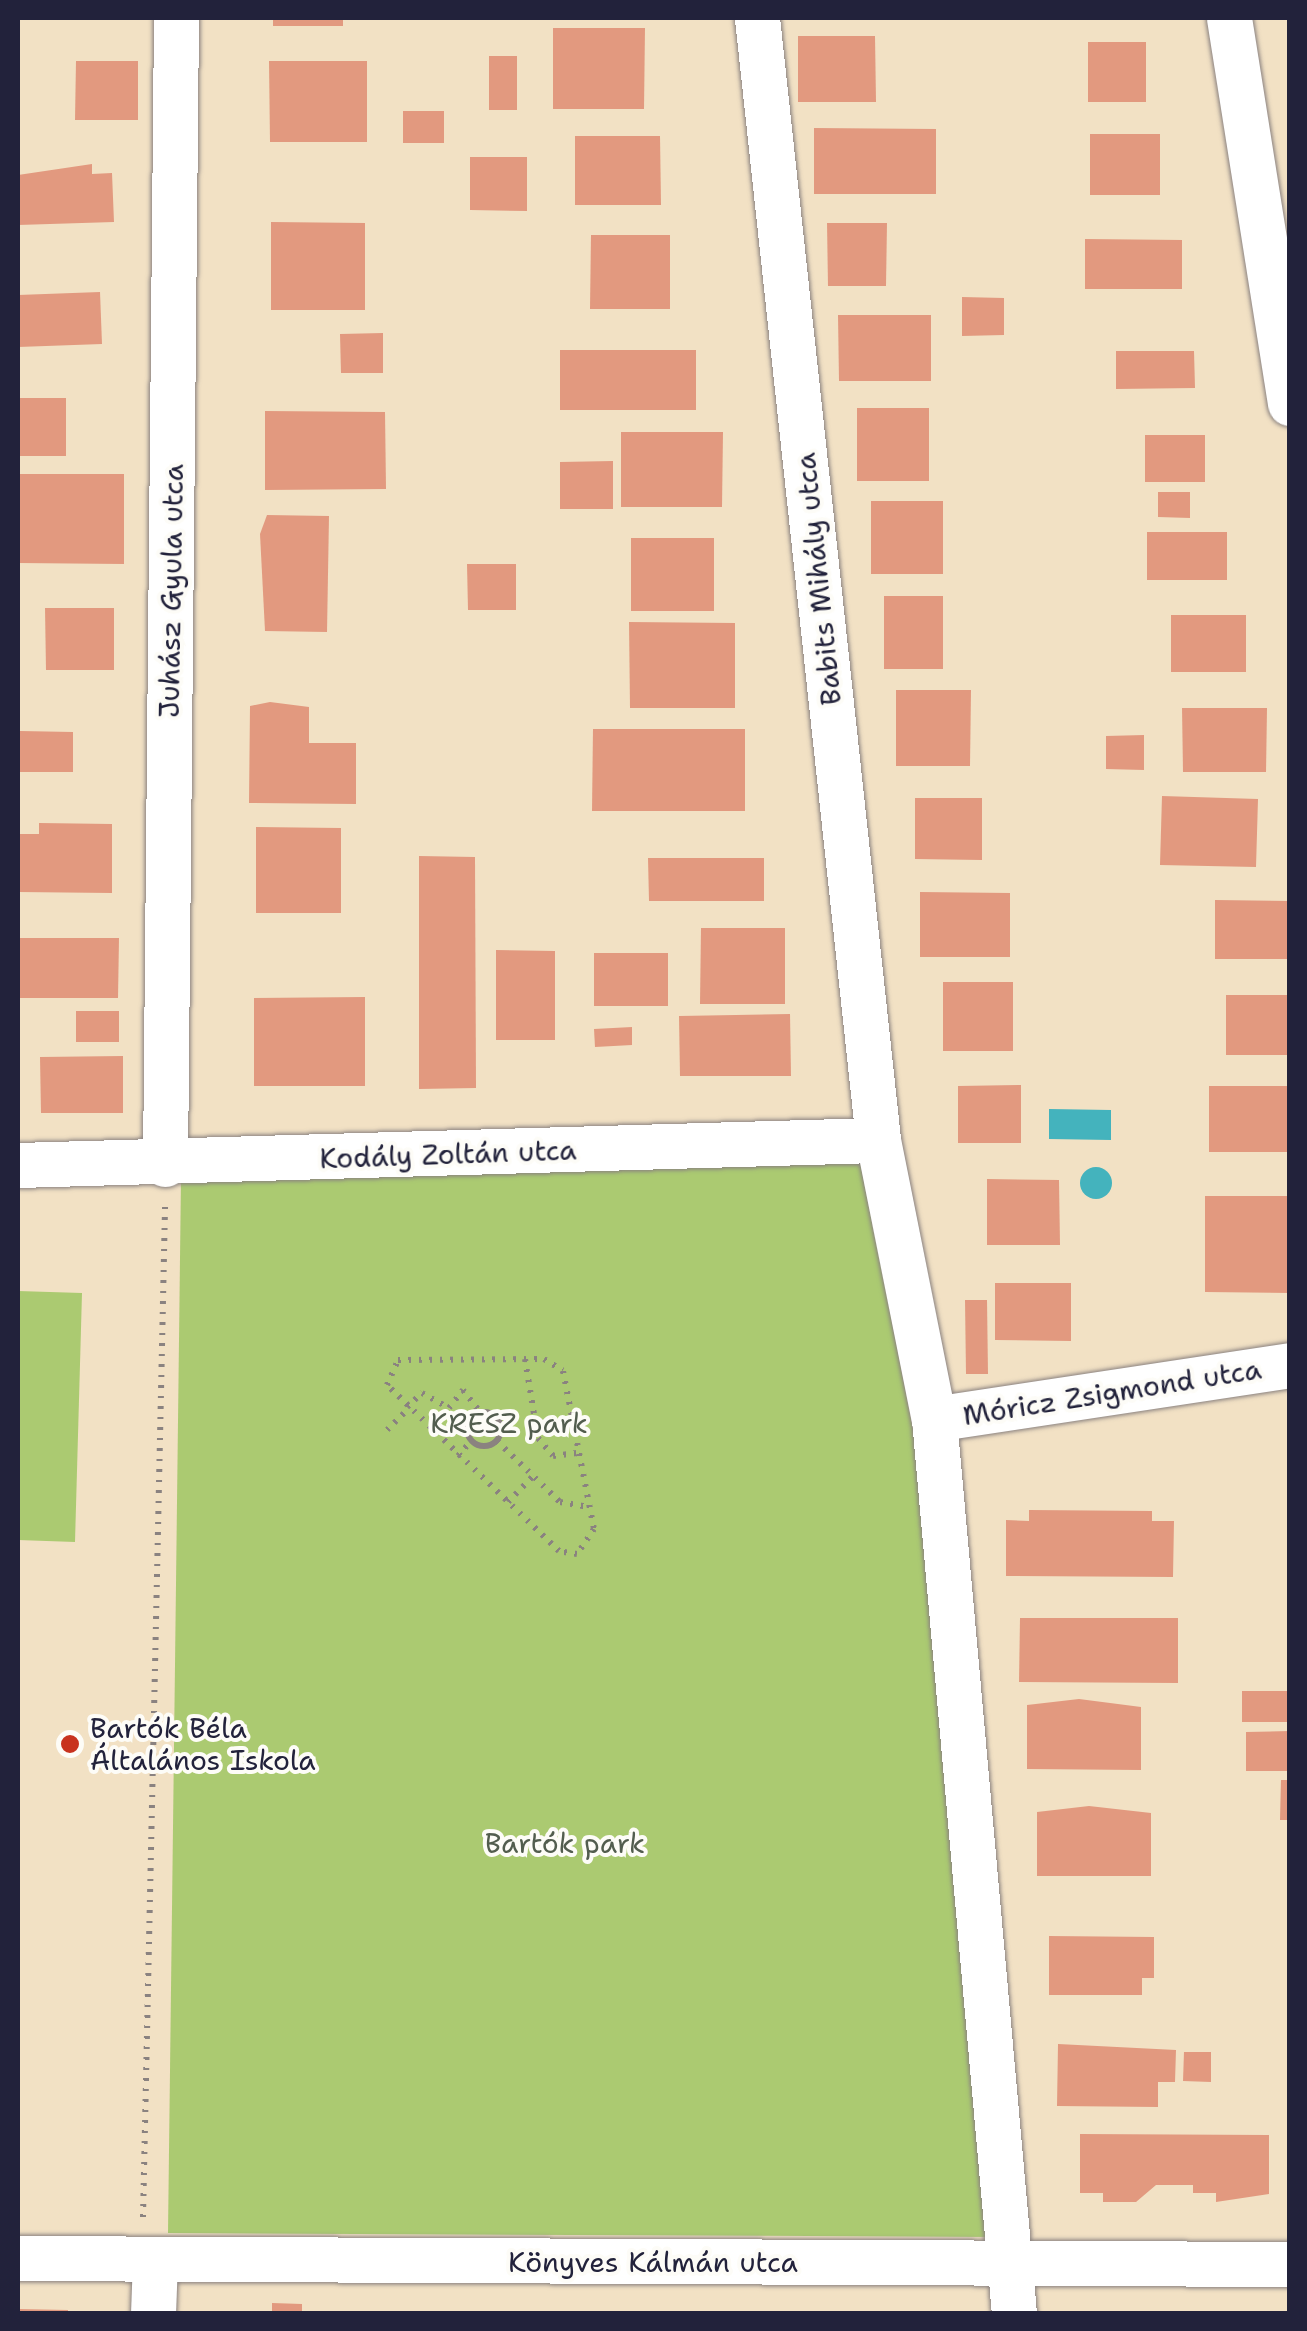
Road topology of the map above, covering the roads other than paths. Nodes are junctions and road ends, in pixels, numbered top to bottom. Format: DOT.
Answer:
graph roads {
  1 [pos="176,18"];
  2 [pos="757,18"];
  3 [pos="1229,18"];
  4 [pos="1290,403"];
  5 [pos="878,1140"];
  6 [pos="166,1164"];
  7 [pos="18,1165"];
  8 [pos="1290,1365"];
  9 [pos="934,1419"];
  10 [pos="18,2258"];
  11 [pos="148,2260"];
  12 [pos="1016,2263"];
  13 [pos="1290,2264"];
  14 [pos="154,2314"];
  15 [pos="1014,2314"];
  1 -- 6 [label="street, Juhász Gyula utca"];
  2 -- 5 [label="street, Babits Mihály utca"];
  3 -- 4 [label="street"];
  5 -- 6 [label="street, Kodály Zoltán utca"];
  5 -- 9 [label="street, Babits Mihály utca"];
  6 -- 7 [label="street, Kodály Zoltán utca"];
  8 -- 9 [label="street, Móricz Zsigmond utca"];
  9 -- 12 [label="street, Babits Mihály utca"];
  10 -- 11 [label="street, Könyves Kálmán utca"];
  11 -- 12 [label="street, Könyves Kálmán utca"];
  11 -- 14 [label="street"];
  12 -- 13 [label="street, Könyves Kálmán utca"];
  12 -- 15 [label="street, Babits Mihály utca"];
}
